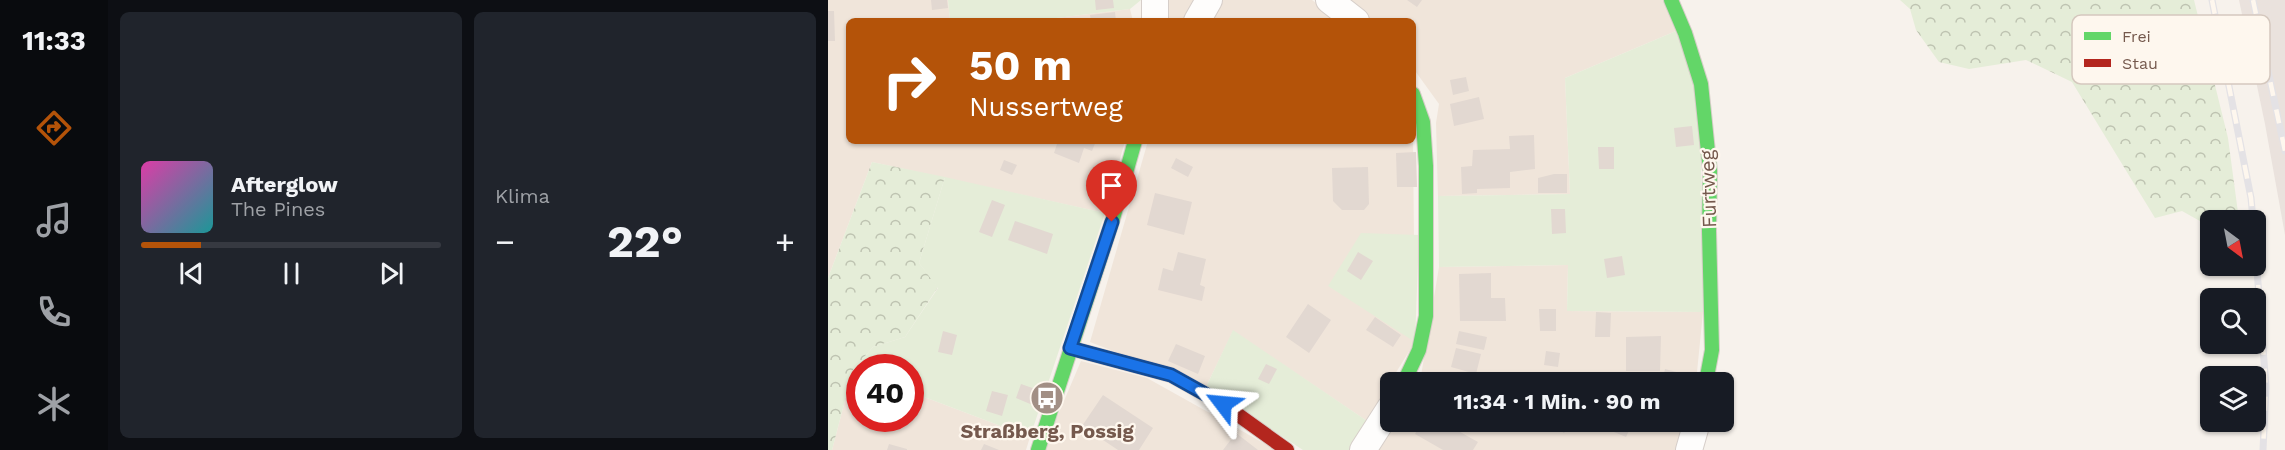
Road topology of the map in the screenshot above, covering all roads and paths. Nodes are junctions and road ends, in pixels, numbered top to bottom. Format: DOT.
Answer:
graph roads {
  1 [pos="1155,0"];
  2 [pos="1209,0"];
  3 [pos="1329,0"];
  4 [pos="1671,0"];
  5 [pos="1155,18"];
  6 [pos="1199,18"];
  7 [pos="1352,18"];
  8 [pos="1416,102"];
  9 [pos="1134,144"];
  10 [pos="1070,348"];
  11 [pos="1409,372"];
  12 [pos="1708,372"];
  13 [pos="1380,424"];
  14 [pos="1694,432"];
  15 [pos="1038,450"];
  16 [pos="1287,450"];
  17 [pos="1363,450"];
  18 [pos="1689,450"];
  1 -- 5 [label="street"];
  2 -- 6 [label="street"];
  3 -- 7 [label="street"];
  4 -- 12 [label="street, Furtweg"];
  8 -- 11 [label="street"];
  9 -- 10 [label="street"];
  10 -- 15 [label="street"];
  10 -- 16 [label="street"];
  13 -- 17 [label="street"];
  14 -- 18 [label="street"];
}
